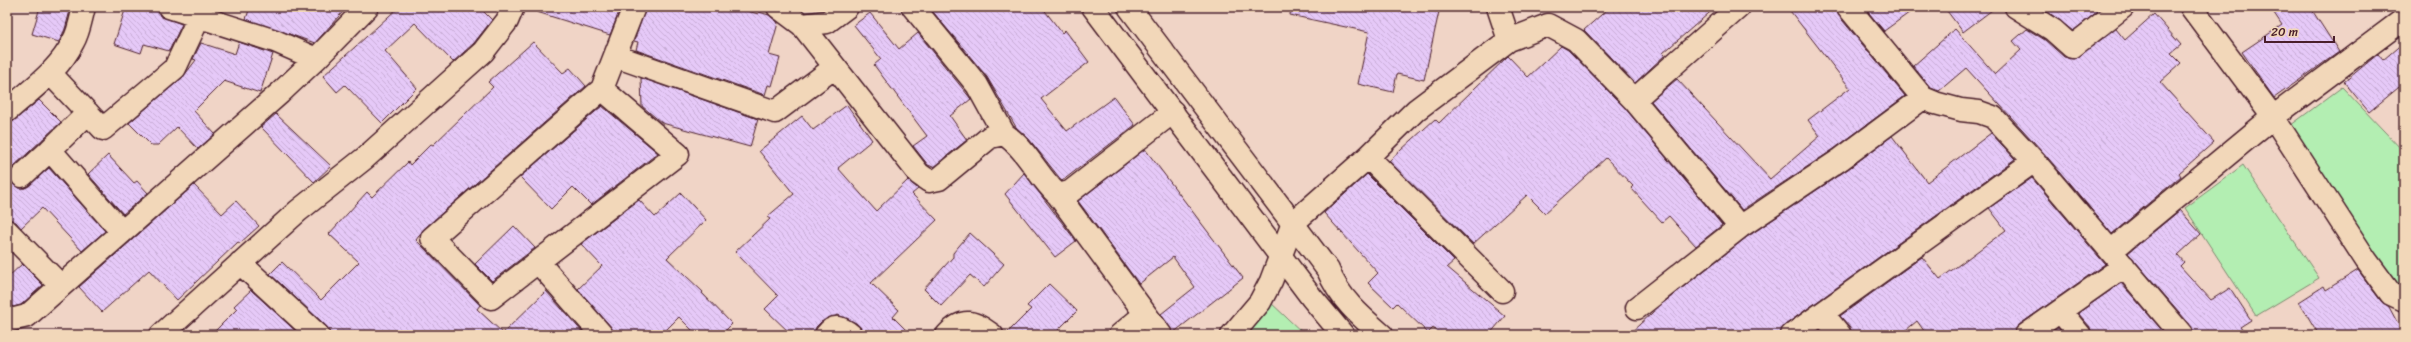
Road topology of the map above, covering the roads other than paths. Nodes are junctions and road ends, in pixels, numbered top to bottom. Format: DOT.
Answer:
graph roads {
  1 [pos="84,7"];
  2 [pos="168,7"];
  3 [pos="367,7"];
  4 [pos="513,7"];
  5 [pos="634,7"];
  6 [pos="778,7"];
  7 [pos="847,7"];
  8 [pos="913,7"];
  9 [pos="1129,7"];
  10 [pos="1498,7"];
  11 [pos="1739,7"];
  12 [pos="1848,7"];
  13 [pos="2016,7"];
  14 [pos="2123,7"];
  15 [pos="2191,7"];
  16 [pos="1098,9"];
  17 [pos="200,15"];
  18 [pos="2404,19"];
  19 [pos="802,25"];
  20 [pos="1509,40"];
  21 [pos="615,56"];
  22 [pos="316,59"];
  23 [pos="835,67"];
  24 [pos="50,73"];
  25 [pos="602,89"];
  26 [pos="1923,98"];
  27 [pos="1634,100"];
  28 [pos="7,111"];
  29 [pos="1173,112"];
  30 [pos="88,113"];
  31 [pos="2273,117"];
  32 [pos="1004,134"];
  33 [pos="50,150"];
  34 [pos="1368,157"];
  35 [pos="2034,161"];
  36 [pos="22,176"];
  37 [pos="1058,195"];
  38 [pos="1292,223"];
  39 [pos="1740,227"];
  40 [pos="7,231"];
  41 [pos="122,232"];
  42 [pos="1281,256"];
  43 [pos="2118,259"];
  44 [pos="538,262"];
  45 [pos="240,263"];
  46 [pos="61,286"];
  47 [pos="1502,291"];
  48 [pos="2403,301"];
  49 [pos="1637,308"];
  50 [pos="2060,311"];
  51 [pos="1822,314"];
  52 [pos="1144,315"];
  53 [pos="13,324"];
  54 [pos="164,334"];
  55 [pos="318,335"];
  56 [pos="602,335"];
  57 [pos="826,335"];
  58 [pos="851,335"];
  59 [pos="947,335"];
  60 [pos="992,335"];
  61 [pos="1120,335"];
  62 [pos="1161,335"];
  63 [pos="1232,335"];
  64 [pos="1343,335"];
  65 [pos="1382,335"];
  66 [pos="1792,335"];
  67 [pos="1840,335"];
  68 [pos="2026,335"];
  69 [pos="2080,335"];
  70 [pos="2182,335"];
  1 -- 24 [label="street"];
  2 -- 17 [label="street"];
  3 -- 22 [label="street"];
  4 -- 45 [label="street"];
  5 -- 21 [label="street"];
  6 -- 19 [label="street"];
  7 -- 19 [label="street"];
  8 -- 32 [label="street"];
  9 -- 38 [label="street"];
  10 -- 20 [label="street"];
  11 -- 27 [label="street"];
  12 -- 26 [label="street"];
  13 -- 14 [label="street"];
  15 -- 31 [label="street"];
  16 -- 29 [label="street"];
  17 -- 22 [label="street"];
  17 -- 30 [label="street"];
  18 -- 31 [label="street"];
  19 -- 23 [label="street"];
  20 -- 27 [label="street"];
  20 -- 34 [label="street"];
  21 -- 23 [label="street"];
  21 -- 25 [label="street"];
  22 -- 41 [label="street"];
  23 -- 32 [label="street"];
  24 -- 28 [label="street"];
  24 -- 30 [label="street"];
  25 -- 44 [label="street"];
  25 -- 44 [label="street"];
  26 -- 35 [label="street"];
  26 -- 39 [label="street"];
  27 -- 39 [label="street"];
  29 -- 37 [label="street"];
  29 -- 42 [label="street"];
  30 -- 33 [label="street"];
  31 -- 43 [label="street"];
  31 -- 48 [label="street"];
  32 -- 37 [label="street"];
  33 -- 36 [label="street"];
  33 -- 41 [label="street"];
  34 -- 38 [label="street"];
  34 -- 47 [label="street"];
  35 -- 43 [label="street"];
  35 -- 51 [label="street"];
  37 -- 52 [label="street"];
  38 -- 42 [label="street"];
  38 -- 65 [label="street"];
  39 -- 49 [label="street"];
  40 -- 46 [label="street"];
  41 -- 46 [label="street"];
  42 -- 63 [label="street"];
  42 -- 64 [label="street"];
  43 -- 50 [label="street"];
  43 -- 70 [label="street"];
  44 -- 56 [label="street"];
  45 -- 54 [label="street"];
  45 -- 55 [label="street"];
  46 -- 53 [label="street"];
  50 -- 68 [label="street"];
  50 -- 69 [label="street"];
  51 -- 66 [label="street"];
  51 -- 67 [label="street"];
  52 -- 61 [label="street"];
  52 -- 62 [label="street"];
  57 -- 58 [label="street"];
  59 -- 60 [label="street"];
}
